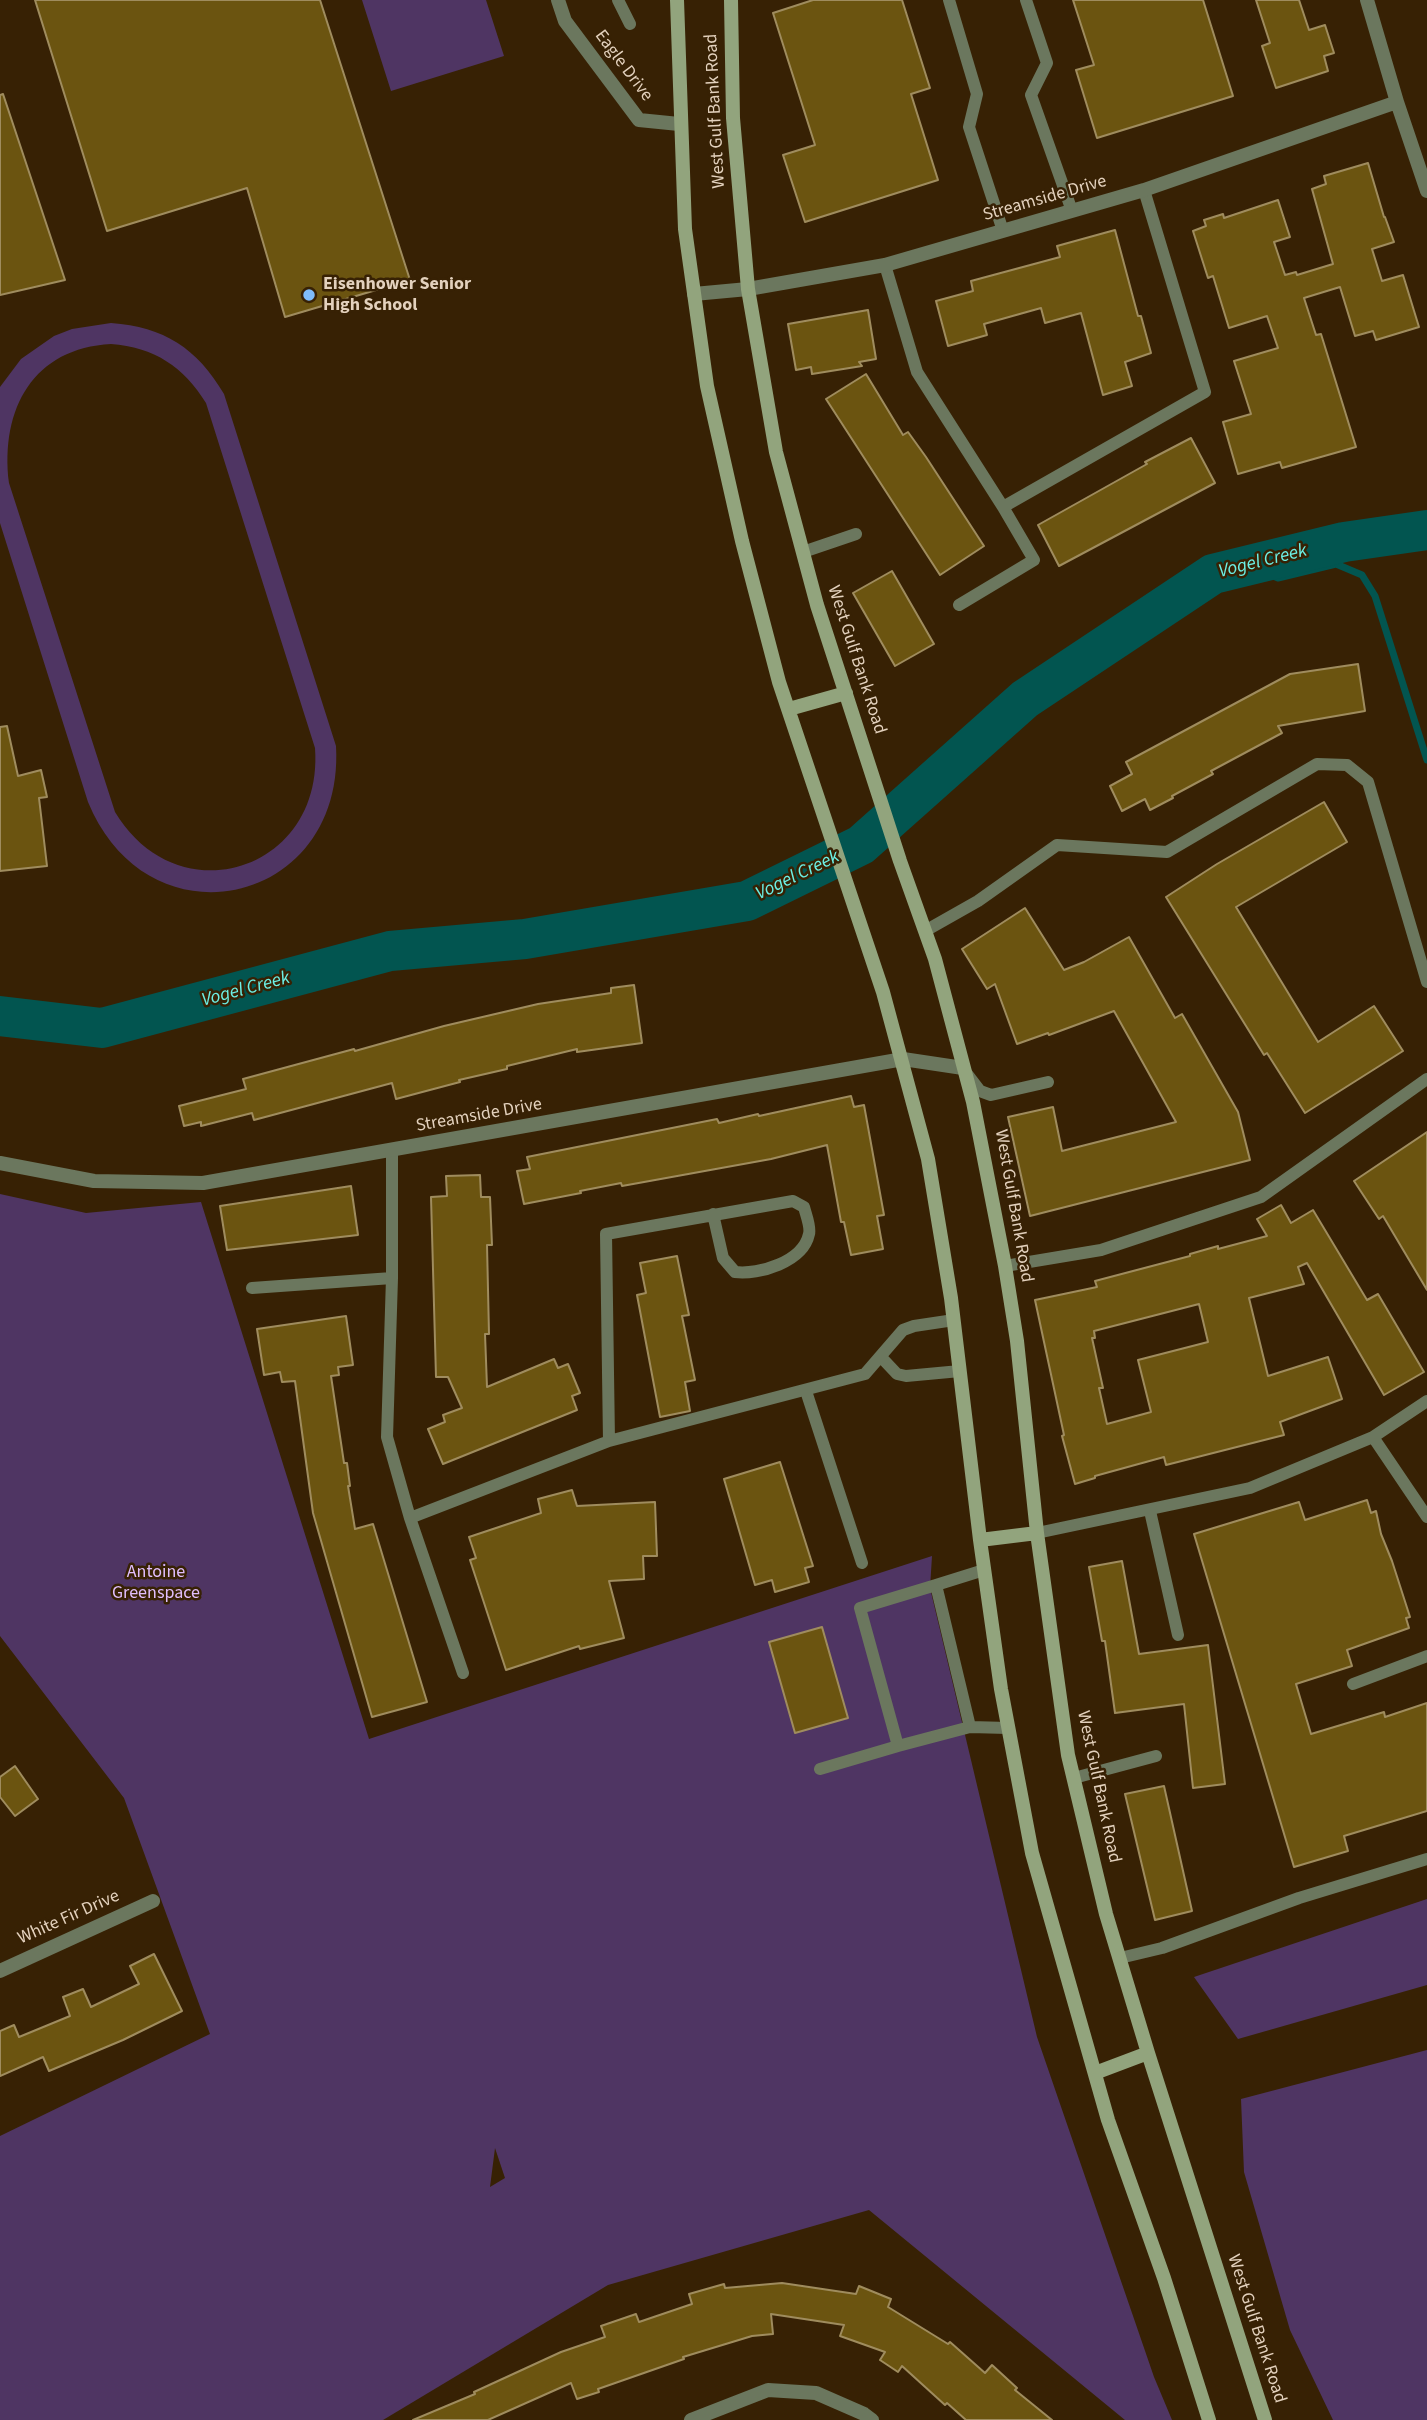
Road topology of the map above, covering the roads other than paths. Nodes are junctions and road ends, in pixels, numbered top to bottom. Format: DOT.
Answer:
graph roads {
  1 [pos="558,0"];
  2 [pos="618,0"];
  3 [pos="677,0"];
  4 [pos="731,0"];
  5 [pos="949,0"];
  6 [pos="1026,0"];
  7 [pos="1367,0"];
  8 [pos="630,24"];
  9 [pos="1397,102"];
  10 [pos="679,124"];
  11 [pos="1144,190"];
  12 [pos="1427,191"];
  13 [pos="1072,211"];
  14 [pos="1003,231"];
  15 [pos="885,265"];
  16 [pos="748,289"];
  17 [pos="694,294"];
  18 [pos="1003,507"];
  19 [pos="856,534"];
  20 [pos="803,552"];
  21 [pos="958,605"];
  22 [pos="846,694"];
  23 [pos="789,709"];
  24 [pos="925,931"];
  25 [pos="1427,982"];
  26 [pos="903,1059"];
  27 [pos="963,1068"];
  28 [pos="1427,1079"];
  29 [pos="1048,1082"];
  30 [pos="392,1151"];
  31 [pos="0,1163"];
  32 [pos="713,1214"];
  33 [pos="1005,1266"];
  34 [pos="392,1278"];
  35 [pos="252,1288"];
  36 [pos="954,1320"];
  37 [pos="881,1357"];
  38 [pos="960,1371"];
  39 [pos="806,1391"];
  40 [pos="1427,1401"];
  41 [pos="1373,1437"];
  42 [pos="610,1441"];
  43 [pos="1150,1511"];
  44 [pos="1427,1517"];
  45 [pos="410,1518"];
  46 [pos="1037,1532"];
  47 [pos="980,1540"];
  48 [pos="862,1563"];
  49 [pos="984,1570"];
  50 [pos="936,1585"];
  51 [pos="1178,1635"];
  52 [pos="1427,1656"];
  53 [pos="463,1673"];
  54 [pos="1353,1684"];
  55 [pos="970,1727"];
  56 [pos="1008,1728"];
  57 [pos="898,1746"];
  58 [pos="1156,1756"];
  59 [pos="820,1769"];
  60 [pos="1074,1778"];
  61 [pos="1427,1859"];
  62 [pos="153,1901"];
  63 [pos="1120,1958"];
  64 [pos="2,1966"];
  65 [pos="1148,2053"];
  66 [pos="1095,2073"];
  67 [pos="691,2420"];
  68 [pos="872,2420"];
  69 [pos="1209,2420"];
  70 [pos="1265,2420"];
  1 -- 10 [label="street, Eagle Drive"];
  2 -- 8 [label="lane"];
  3 -- 10 [label="main road, West Gulf Bank Road"];
  4 -- 16 [label="main road, West Gulf Bank Road"];
  5 -- 14 [label="lane"];
  6 -- 13 [label="lane"];
  7 -- 9 [label="street"];
  9 -- 11 [label="street, Streamside Drive"];
  9 -- 12 [label="street"];
  10 -- 17 [label="main road, West Gulf Bank Road"];
  11 -- 13 [label="street, Streamside Drive"];
  11 -- 18 [label="lane"];
  13 -- 14 [label="street, Streamside Drive"];
  14 -- 15 [label="street, Streamside Drive"];
  15 -- 16 [label="street, Streamside Drive"];
  15 -- 18 [label="lane"];
  16 -- 17 [label="street, Streamside Drive"];
  16 -- 20 [label="main road, West Gulf Bank Road"];
  17 -- 23 [label="main road, West Gulf Bank Road"];
  18 -- 21 [label="lane"];
  19 -- 20 [label="lane"];
  20 -- 22 [label="main road, West Gulf Bank Road"];
  22 -- 23 [label="main road"];
  22 -- 24 [label="main road, West Gulf Bank Road"];
  23 -- 26 [label="main road, West Gulf Bank Road"];
  24 -- 25 [label="lane"];
  24 -- 27 [label="main road, West Gulf Bank Road"];
  26 -- 27 [label="street, Streamside Drive"];
  26 -- 30 [label="street, Streamside Drive"];
  26 -- 36 [label="main road, West Gulf Bank Road"];
  27 -- 29 [label="lane"];
  27 -- 33 [label="main road, West Gulf Bank Road"];
  28 -- 33 [label="lane"];
  30 -- 31 [label="street, Streamside Drive"];
  30 -- 34 [label="lane"];
  32 -- 32 [label="lane"];
  32 -- 42 [label="lane"];
  33 -- 46 [label="main road, West Gulf Bank Road"];
  34 -- 35 [label="lane"];
  34 -- 45 [label="lane"];
  36 -- 37 [label="lane"];
  36 -- 38 [label="main road, West Gulf Bank Road"];
  37 -- 38 [label="lane"];
  37 -- 39 [label="lane"];
  38 -- 47 [label="main road, West Gulf Bank Road"];
  39 -- 42 [label="lane"];
  39 -- 48 [label="lane"];
  40 -- 41 [label="lane"];
  41 -- 43 [label="lane"];
  41 -- 44 [label="lane"];
  42 -- 45 [label="lane"];
  43 -- 46 [label="lane"];
  43 -- 51 [label="lane"];
  45 -- 53 [label="lane"];
  46 -- 47 [label="main road"];
  46 -- 60 [label="main road, West Gulf Bank Road"];
  47 -- 49 [label="main road, West Gulf Bank Road"];
  49 -- 50 [label="lane"];
  49 -- 56 [label="main road, West Gulf Bank Road"];
  50 -- 55 [label="lane"];
  50 -- 57 [label="lane"];
  52 -- 54 [label="lane"];
  55 -- 56 [label="lane"];
  55 -- 57 [label="lane"];
  56 -- 66 [label="main road, West Gulf Bank Road"];
  57 -- 59 [label="lane"];
  58 -- 60 [label="lane"];
  60 -- 63 [label="main road, West Gulf Bank Road"];
  61 -- 63 [label="lane"];
  62 -- 64 [label="street, White Fir Drive"];
  63 -- 65 [label="main road, West Gulf Bank Road"];
  65 -- 66 [label="main road"];
  65 -- 70 [label="main road, West Gulf Bank Road"];
  66 -- 69 [label="main road, West Gulf Bank Road"];
  67 -- 68 [label="street"];
}
